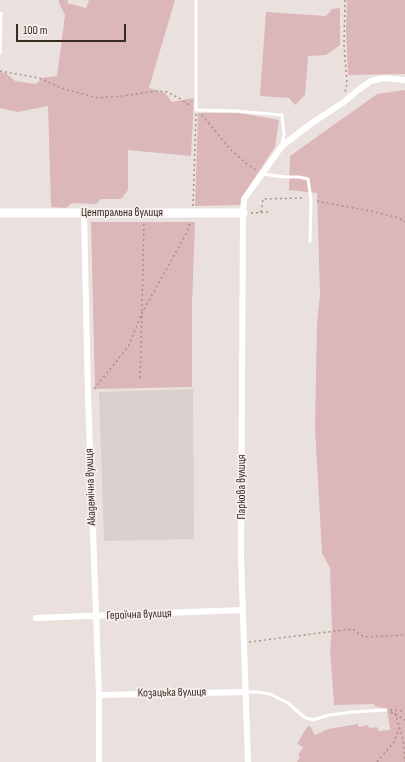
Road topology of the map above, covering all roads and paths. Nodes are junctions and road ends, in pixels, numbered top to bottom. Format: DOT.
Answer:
graph roads {
  1 [pos="196,0"];
  2 [pos="345,0"];
  3 [pos="1,13"];
  4 [pos="0,53"];
  5 [pos="0,71"];
  6 [pos="405,80"];
  7 [pos="344,102"];
  8 [pos="196,110"];
  9 [pos="282,146"];
  10 [pos="261,174"];
  11 [pos="311,199"];
  12 [pos="261,212"];
  13 [pos="270,212"];
  14 [pos="0,213"];
  15 [pos="84,213"];
  16 [pos="144,213"];
  17 [pos="245,213"];
  18 [pos="193,214"];
  19 [pos="405,222"];
  20 [pos="310,242"];
  21 [pos="142,313"];
  22 [pos="140,378"];
  23 [pos="88,396"];
  24 [pos="242,610"];
  25 [pos="96,616"];
  26 [pos="36,618"];
  27 [pos="405,635"];
  28 [pos="244,642"];
  29 [pos="246,692"];
  30 [pos="99,695"];
  31 [pos="386,710"];
  32 [pos="405,711"];
  33 [pos="395,713"];
  34 [pos="405,720"];
  35 [pos="400,726"];
  36 [pos="99,762"];
  37 [pos="248,762"];
  38 [pos="377,762"];
  39 [pos="405,762"];
  1 -- 8 [label="lane"];
  2 -- 7 [label="path"];
  3 -- 4 [label="lane"];
  5 -- 8 [label="path"];
  6 -- 7 [label="street, Паркова вулиця"];
  7 -- 9 [label="street, Паркова вулиця"];
  8 -- 9 [label="lane"];
  8 -- 10 [label="path"];
  8 -- 18 [label="path"];
  9 -- 10 [label="street, Паркова вулиця"];
  10 -- 11 [label="lane"];
  10 -- 17 [label="street, Паркова вулиця"];
  11 -- 12 [label="path"];
  11 -- 19 [label="path"];
  11 -- 20 [label="lane"];
  12 -- 13 [label="path"];
  12 -- 17 [label="path"];
  14 -- 15 [label="street, Центральна вулиця"];
  15 -- 16 [label="street, Центральна вулиця"];
  15 -- 23 [label="street, Академічна вулиця"];
  16 -- 18 [label="street, Центральна вулиця"];
  16 -- 21 [label="path"];
  17 -- 18 [label="street, Центральна вулиця"];
  17 -- 24 [label="street, Паркова вулиця"];
  18 -- 21 [label="path"];
  21 -- 22 [label="path"];
  21 -- 23 [label="path"];
  23 -- 25 [label="street, Академічна вулиця"];
  24 -- 25 [label="street, Героїчна вулиця"];
  24 -- 28 [label="street, Паркова вулиця"];
  25 -- 26 [label="street, Героїчна вулиця"];
  25 -- 30 [label="street, Академічна вулиця"];
  27 -- 28 [label="path"];
  28 -- 29 [label="street, Паркова вулиця"];
  29 -- 30 [label="street, Козацька вулиця"];
  29 -- 31 [label="lane"];
  29 -- 37 [label="street, Паркова вулиця"];
  30 -- 36 [label="street, Академічна вулиця"];
  31 -- 32 [label="path"];
  31 -- 33 [label="path"];
  33 -- 34 [label="path"];
  33 -- 35 [label="path"];
  35 -- 38 [label="path"];
  35 -- 39 [label="path"];
}
